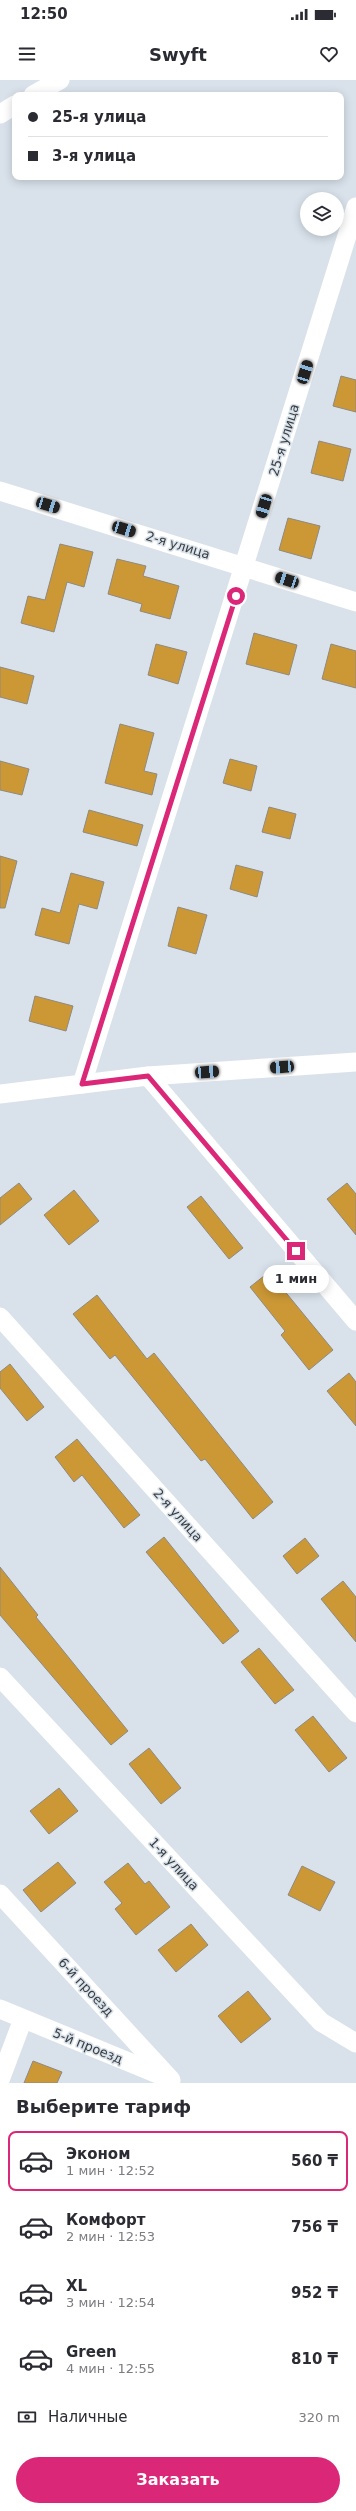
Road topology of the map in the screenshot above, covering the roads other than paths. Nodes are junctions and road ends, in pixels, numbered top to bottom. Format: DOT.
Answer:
graph roads {
  1 [pos="60,80"];
  2 [pos="38,92"];
  3 [pos="12,107"];
  4 [pos="0,114"];
  5 [pos="356,207"];
  6 [pos="1,494"];
  7 [pos="246,566"];
  8 [pos="356,602"];
  9 [pos="356,1062"];
  10 [pos="148,1076"];
  11 [pos="82,1084"];
  12 [pos="0,1094"];
  13 [pos="0,1317"];
  14 [pos="356,1321"];
  15 [pos="0,1677"];
  16 [pos="356,1713"];
  17 [pos="0,1894"];
  18 [pos="0,2009"];
  19 [pos="23,2019"];
  20 [pos="356,2043"];
  21 [pos="0,2080"];
  22 [pos="173,2081"];
  1 -- 2 [label="street"];
  3 -- 4 [label="street"];
  5 -- 7 [label="street, 25-я улица"];
  6 -- 7 [label="street, 2-я улица"];
  7 -- 8 [label="street, 2-я улица"];
  7 -- 11 [label="street, 25-я улица"];
  9 -- 10 [label="street"];
  10 -- 11 [label="street"];
  10 -- 14 [label="street"];
  11 -- 12 [label="street"];
  13 -- 16 [label="street, 2-я улица"];
  15 -- 20 [label="street, 1-я улица"];
  17 -- 22 [label="street, 6-й проезд"];
  18 -- 19 [label="street, 5-й проезд"];
  19 -- 21 [label="street"];
  19 -- 22 [label="street, 5-й проезд"];
}
